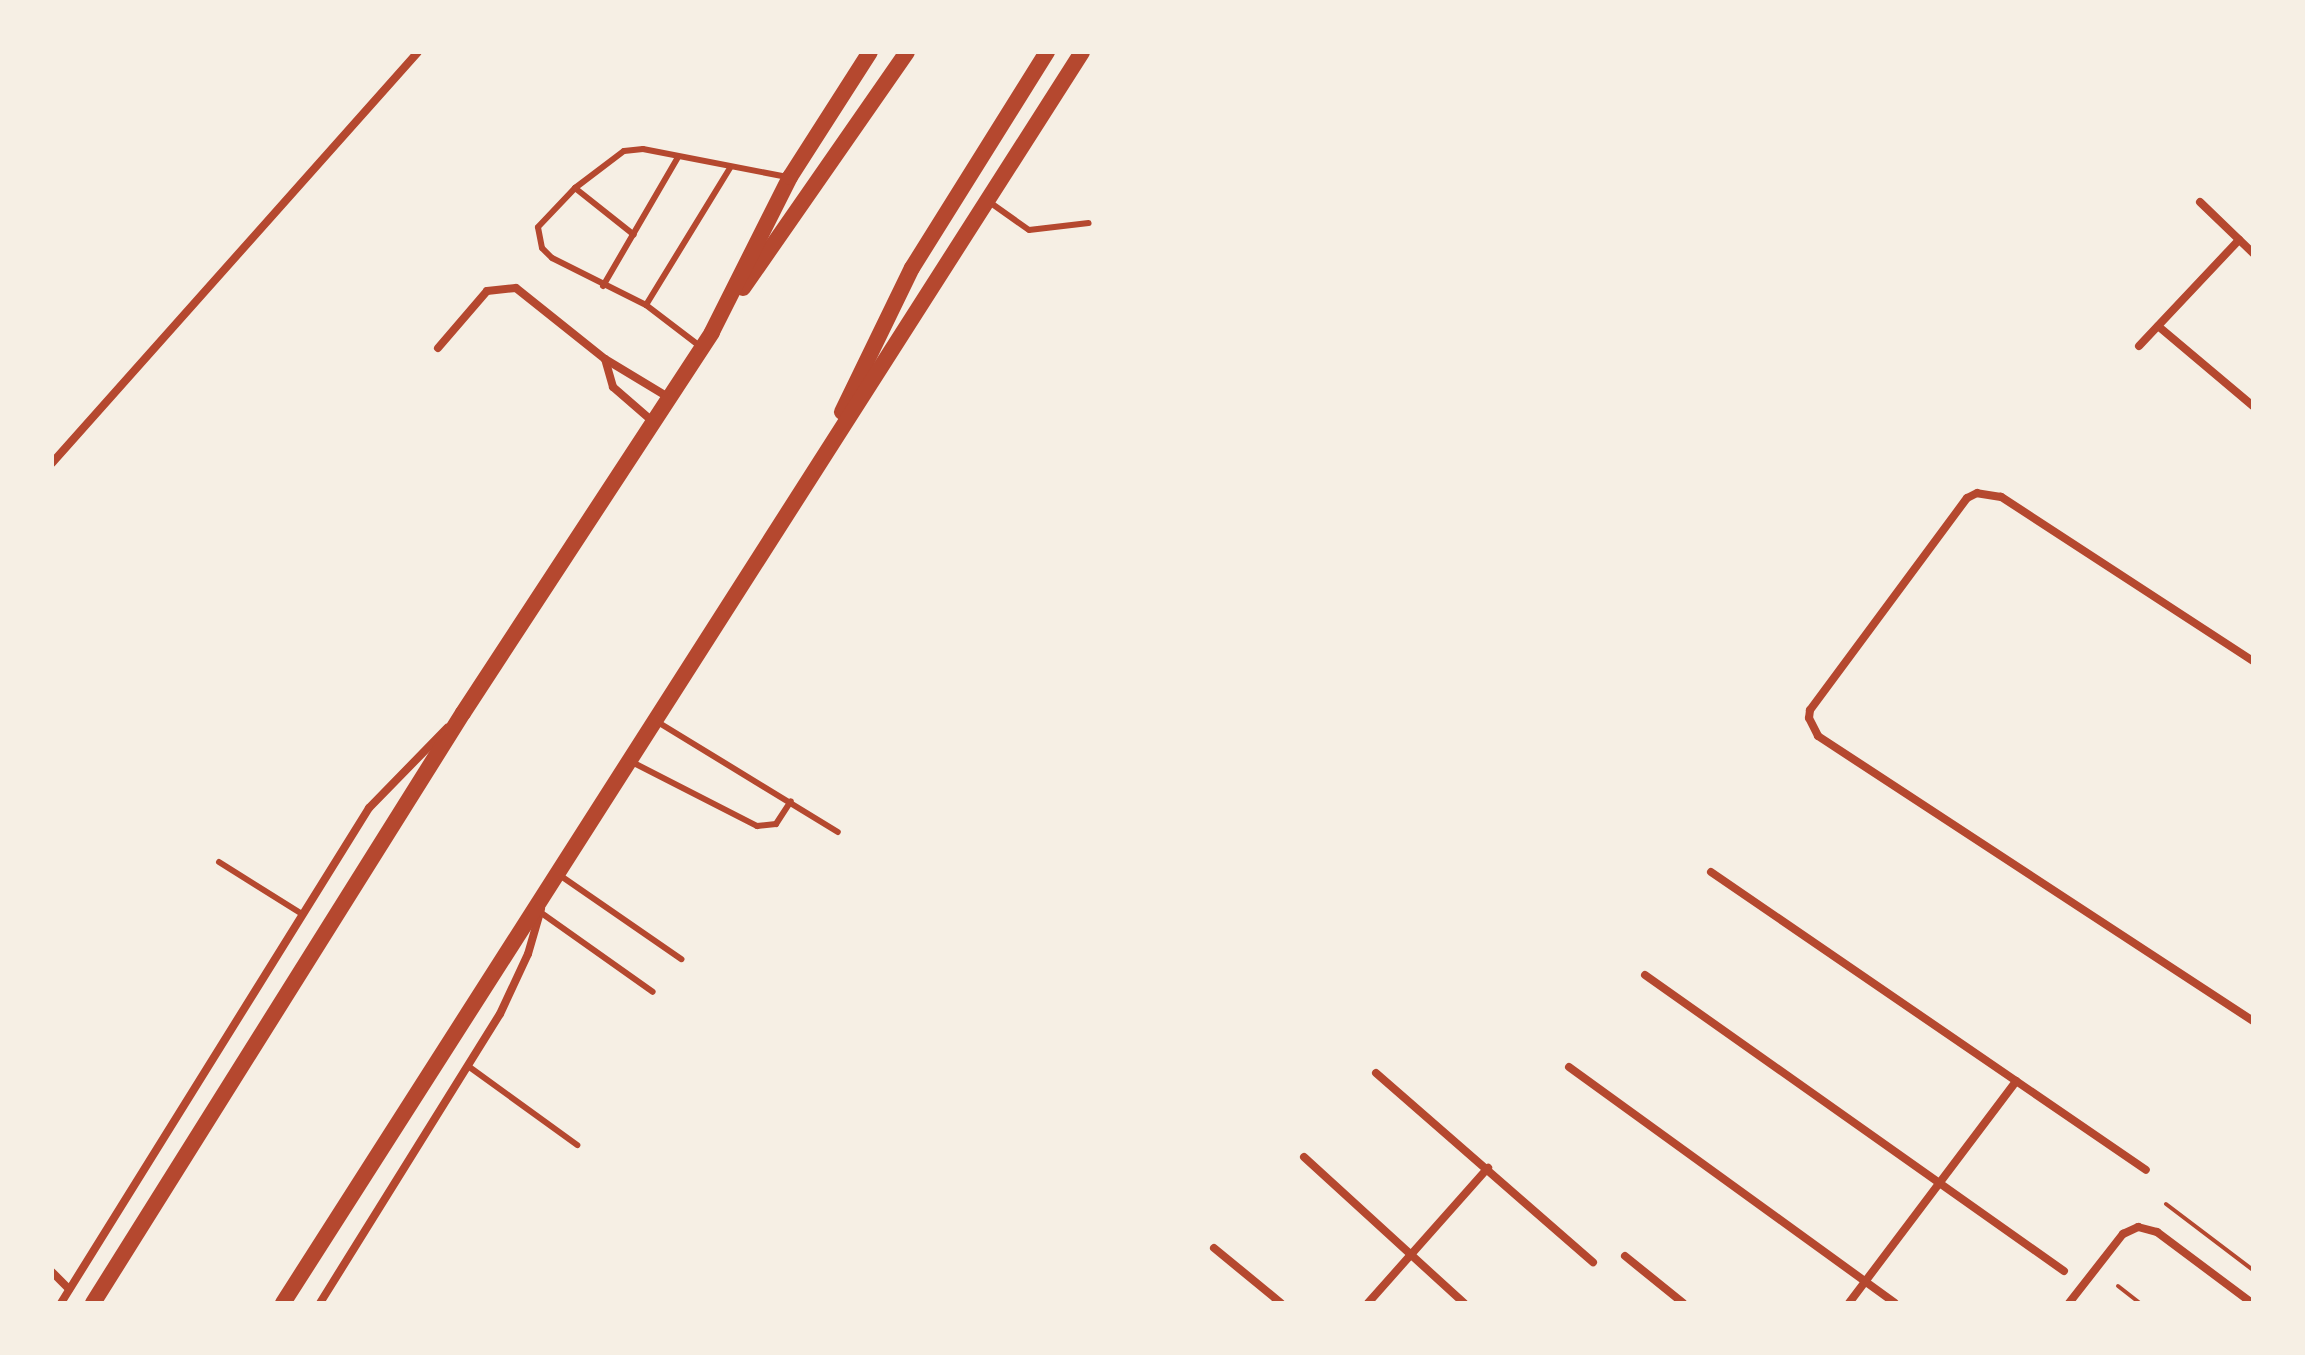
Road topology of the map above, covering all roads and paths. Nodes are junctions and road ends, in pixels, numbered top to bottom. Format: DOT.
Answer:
graph roads {
  1 [pos="418,52"];
  2 [pos="870,52"];
  3 [pos="907,52"];
  4 [pos="1047,52"];
  5 [pos="1082,52"];
  6 [pos="678,157"];
  7 [pos="730,168"];
  8 [pos="790,177"];
  9 [pos="575,188"];
  10 [pos="988,201"];
  11 [pos="2200,202"];
  12 [pos="1089,223"];
  13 [pos="634,235"];
  14 [pos="2239,240"];
  15 [pos="2253,253"];
  16 [pos="603,286"];
  17 [pos="646,305"];
  18 [pos="2158,326"];
  19 [pos="712,332"];
  20 [pos="2139,346"];
  21 [pos="701,347"];
  22 [pos="438,348"];
  23 [pos="605,359"];
  24 [pos="668,397"];
  25 [pos="2253,406"];
  26 [pos="651,420"];
  27 [pos="826,450"];
  28 [pos="52,463"];
  29 [pos="2253,661"];
  30 [pos="463,713"];
  31 [pos="653,719"];
  32 [pos="627,760"];
  33 [pos="791,801"];
  34 [pos="838,832"];
  35 [pos="219,862"];
  36 [pos="1711,872"];
  37 [pos="552,876"];
  38 [pos="540,912"];
  39 [pos="302,914"];
  40 [pos="681,959"];
  41 [pos="1645,975"];
  42 [pos="653,992"];
  43 [pos="2253,1021"];
  44 [pos="468,1066"];
  45 [pos="1569,1067"];
  46 [pos="1376,1073"];
  47 [pos="2016,1081"];
  48 [pos="577,1145"];
  49 [pos="1304,1157"];
  50 [pos="1488,1168"];
  51 [pos="2146,1170"];
  52 [pos="1940,1183"];
  53 [pos="2166,1204"];
  54 [pos="1214,1248"];
  55 [pos="1409,1256"];
  56 [pos="1625,1256"];
  57 [pos="1593,1262"];
  58 [pos="2253,1270"];
  59 [pos="2064,1271"];
  60 [pos="52,1272"];
  61 [pos="1865,1282"];
  62 [pos="2118,1286"];
  63 [pos="69,1289"];
  64 [pos="61,1303"];
  65 [pos="93,1303"];
  66 [pos="283,1303"];
  67 [pos="320,1303"];
  68 [pos="1281,1303"];
  69 [pos="1368,1303"];
  70 [pos="1464,1303"];
  71 [pos="1683,1303"];
  72 [pos="1849,1303"];
  73 [pos="1895,1303"];
  74 [pos="2069,1303"];
  75 [pos="2140,1303"];
  76 [pos="2252,1303"];
  1 -- 28 [label="street"];
  2 -- 8 [label="main road"];
  3 -- 19 [label="main road"];
  4 -- 27 [label="main road"];
  5 -- 10 [label="main road"];
  6 -- 7 [label="lane"];
  6 -- 9 [label="lane"];
  6 -- 13 [label="lane"];
  7 -- 8 [label="lane"];
  7 -- 17 [label="lane"];
  8 -- 19 [label="main road"];
  9 -- 13 [label="lane"];
  9 -- 16 [label="lane"];
  10 -- 12 [label="lane"];
  10 -- 27 [label="main road"];
  11 -- 14 [label="street"];
  13 -- 16 [label="lane"];
  14 -- 15 [label="street"];
  14 -- 18 [label="street"];
  16 -- 17 [label="lane"];
  17 -- 21 [label="lane"];
  18 -- 20 [label="street"];
  18 -- 25 [label="street"];
  19 -- 21 [label="main road"];
  21 -- 24 [label="main road"];
  22 -- 23 [label="street"];
  23 -- 24 [label="street"];
  23 -- 26 [label="street"];
  24 -- 26 [label="main road"];
  26 -- 30 [label="main road"];
  27 -- 31 [label="main road"];
  29 -- 43 [label="street"];
  30 -- 39 [label="street"];
  30 -- 65 [label="main road"];
  31 -- 32 [label="main road"];
  31 -- 33 [label="lane"];
  32 -- 33 [label="lane"];
  32 -- 37 [label="main road"];
  33 -- 34 [label="lane"];
  35 -- 39 [label="lane"];
  36 -- 47 [label="street"];
  37 -- 38 [label="street"];
  37 -- 40 [label="lane"];
  37 -- 66 [label="main road"];
  38 -- 42 [label="lane"];
  38 -- 44 [label="street"];
  39 -- 63 [label="street"];
  41 -- 52 [label="street"];
  44 -- 48 [label="lane"];
  44 -- 67 [label="street"];
  45 -- 61 [label="street"];
  46 -- 50 [label="street"];
  47 -- 51 [label="street"];
  47 -- 52 [label="street"];
  49 -- 55 [label="street"];
  50 -- 55 [label="street"];
  50 -- 57 [label="street"];
  52 -- 59 [label="street"];
  52 -- 61 [label="street"];
  53 -- 58 [label="path"];
  54 -- 68 [label="street"];
  55 -- 69 [label="street"];
  55 -- 70 [label="street"];
  56 -- 71 [label="street"];
  60 -- 63 [label="street"];
  61 -- 72 [label="street"];
  61 -- 73 [label="street"];
  62 -- 75 [label="path"];
  63 -- 64 [label="street"];
  74 -- 76 [label="street"];
}
